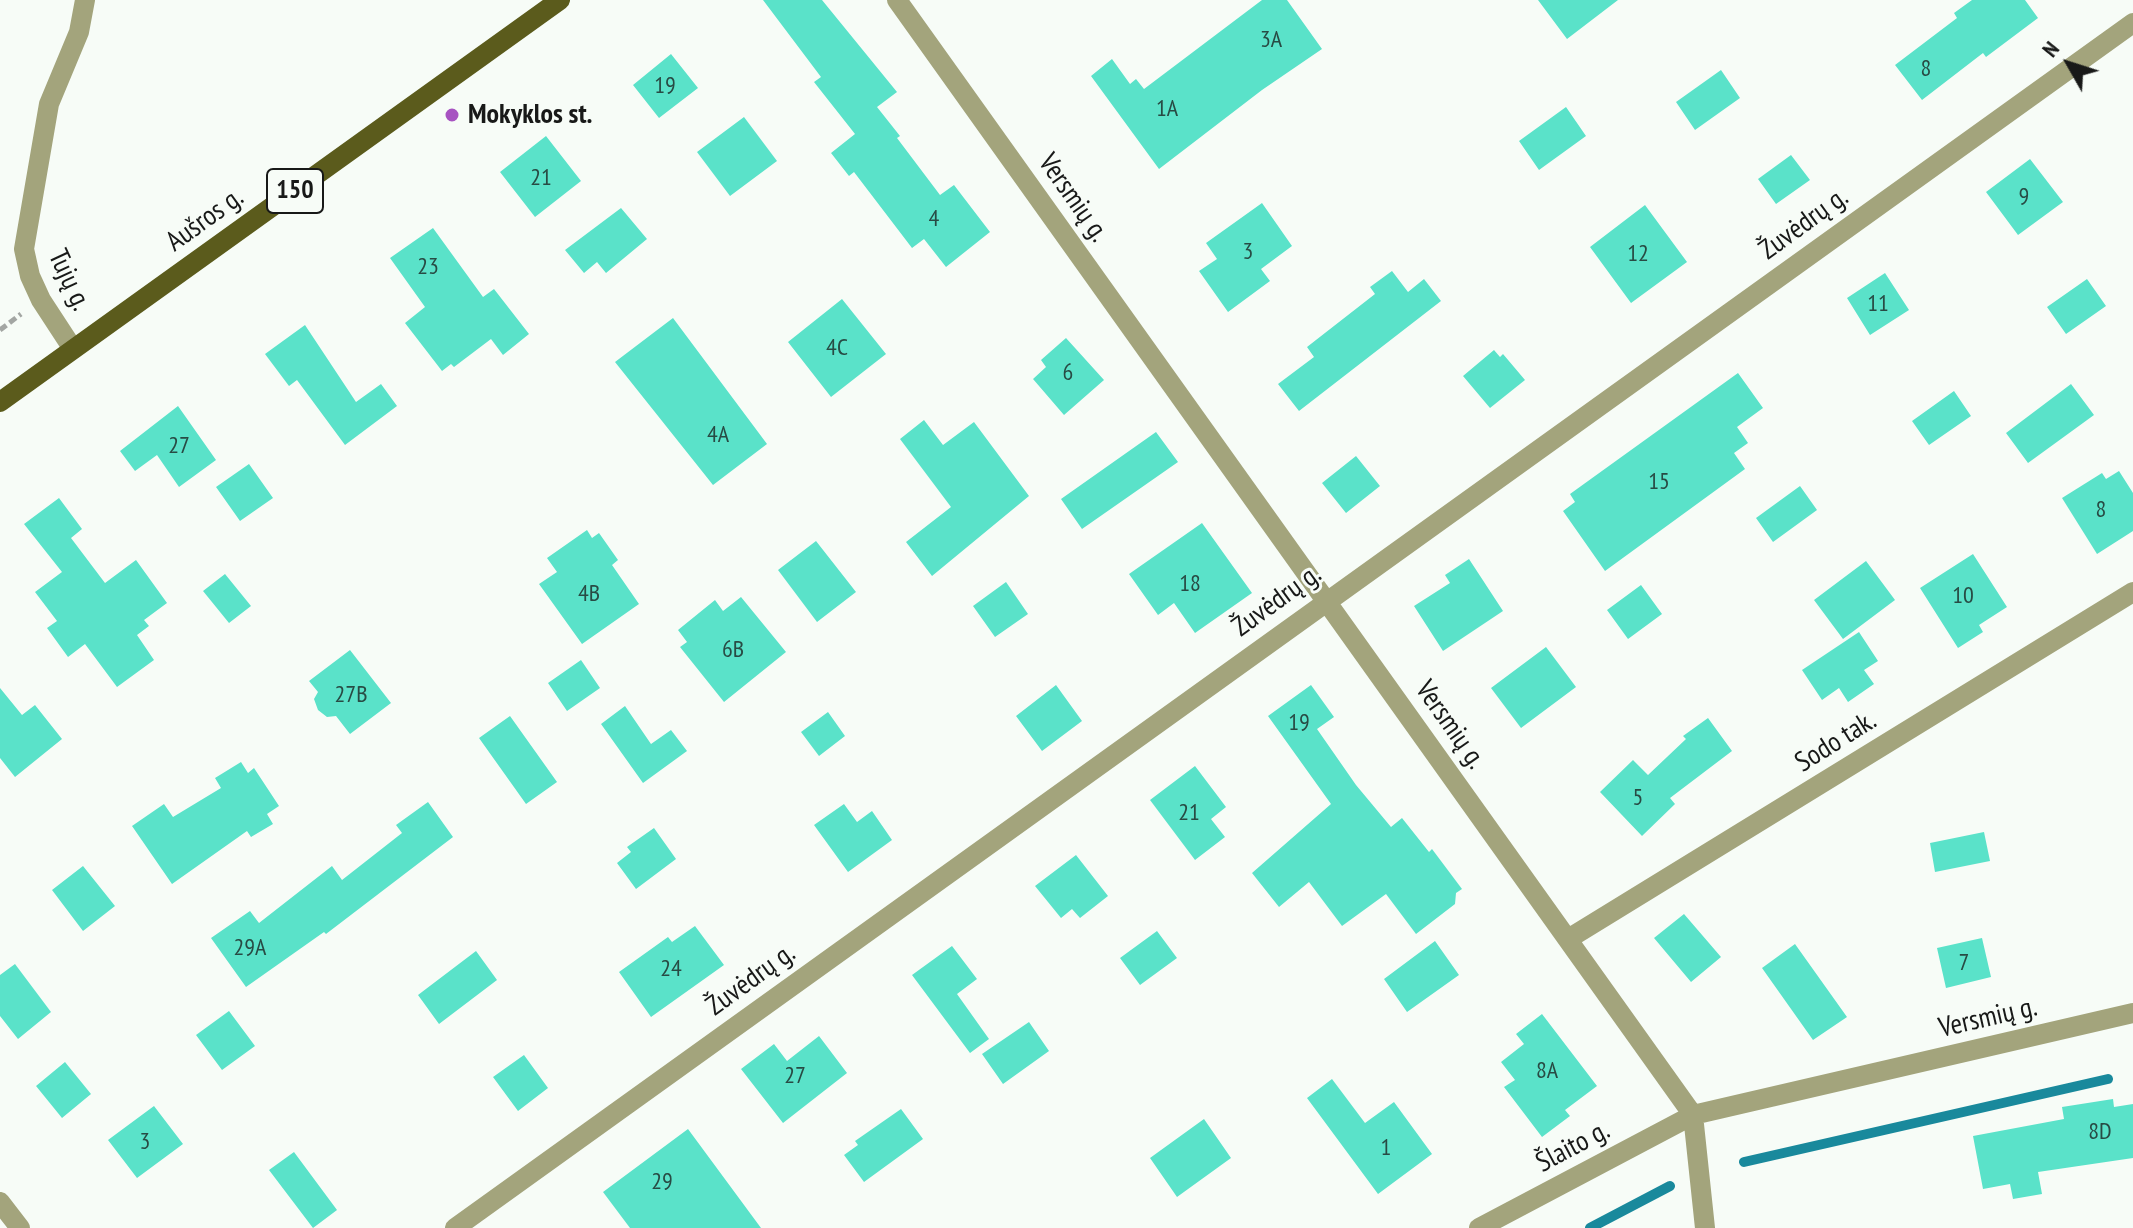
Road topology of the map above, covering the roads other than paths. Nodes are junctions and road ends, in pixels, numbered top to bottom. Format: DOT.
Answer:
graph roads {
  1 [pos="85,0"];
  2 [pos="560,0"];
  3 [pos="897,0"];
  4 [pos="2133,23"];
  5 [pos="73,349"];
  6 [pos="0,402"];
  7 [pos="2133,592"];
  8 [pos="1326,600"];
  9 [pos="1568,939"];
  10 [pos="2133,1013"];
  11 [pos="1693,1115"];
  12 [pos="0,1202"];
  13 [pos="20,1228"];
  14 [pos="455,1228"];
  15 [pos="1479,1228"];
  16 [pos="1705,1228"];
  1 -- 5 [label="street, Tujų g."];
  2 -- 5 [label="main road, Aušros g. / 150"];
  3 -- 8 [label="street, Versmių g."];
  4 -- 8 [label="street, Žuvėdrų g."];
  5 -- 6 [label="main road, Aušros g. / 150"];
  7 -- 9 [label="street, Sodo tak."];
  8 -- 9 [label="street, Versmių g."];
  8 -- 14 [label="street, Žuvėdrų g."];
  9 -- 11 [label="street, Versmių g."];
  10 -- 11 [label="street, Versmių g."];
  11 -- 15 [label="street, Šlaito g."];
  11 -- 16 [label="street"];
  12 -- 13 [label="street"];
}
